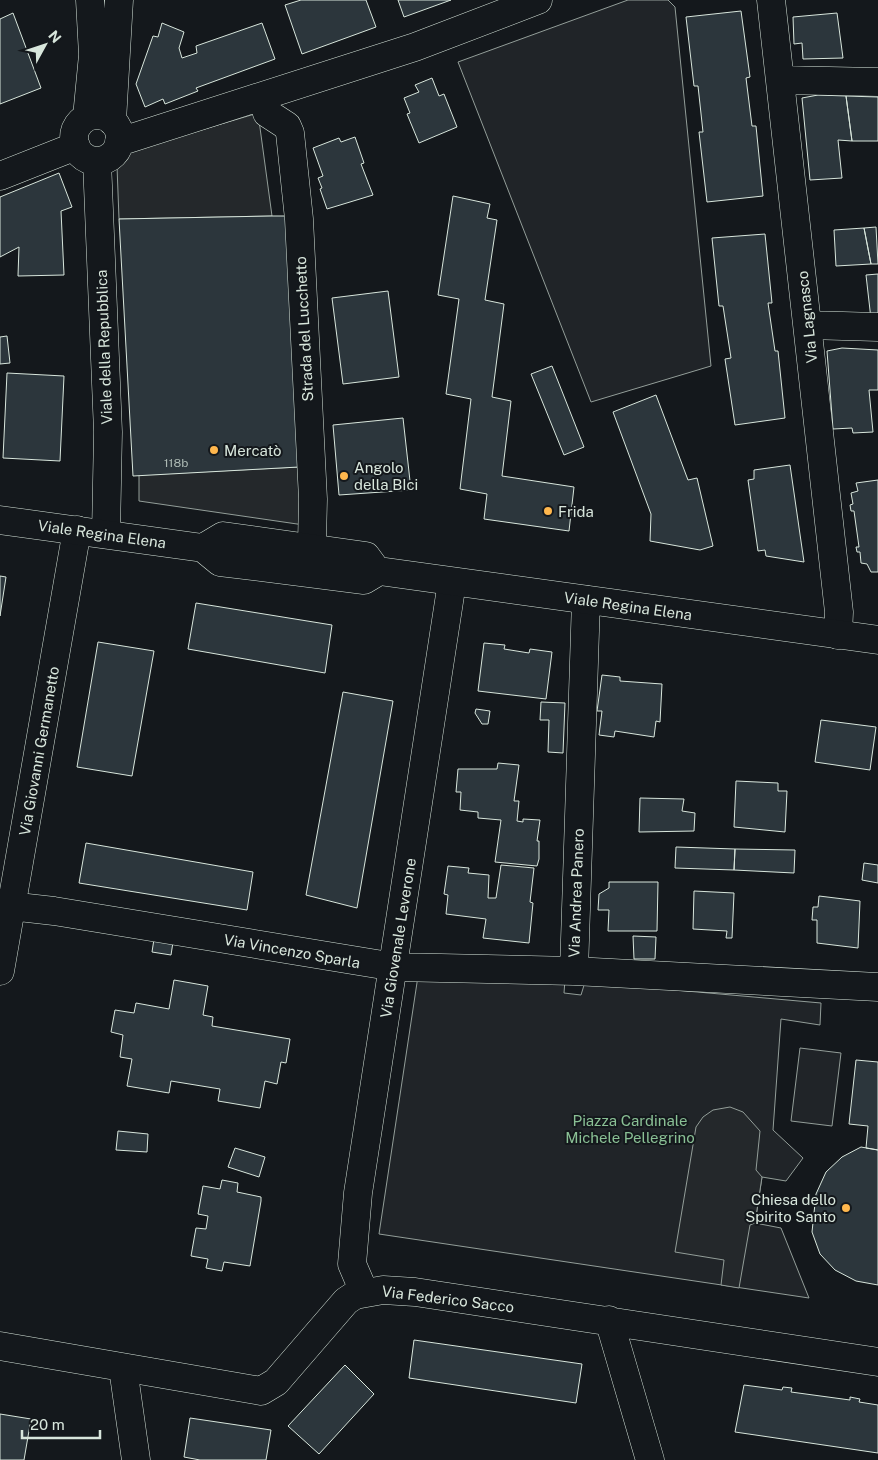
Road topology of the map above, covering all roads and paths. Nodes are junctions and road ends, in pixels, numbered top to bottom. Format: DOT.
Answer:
graph roads {
  1 [pos="90,0"];
  2 [pos="119,0"];
  3 [pos="538,0"];
  4 [pos="772,0"];
  5 [pos="780,80"];
  6 [pos="878,82"];
  7 [pos="262,97"];
  8 [pos="106,127"];
  9 [pos="86,153"];
  10 [pos="0,176"];
  11 [pos="808,325"];
  12 [pos="878,327"];
  13 [pos="0,520"];
  14 [pos="77,530"];
  15 [pos="106,534"];
  16 [pos="308,561"];
  17 [pos="452,582"];
  18 [pos="586,600"];
  19 [pos="838,635"];
  20 [pos="878,640"];
  21 [pos="6,906"];
  22 [pos="395,967"];
  23 [pos="0,971"];
  24 [pos="574,971"];
  25 [pos="878,987"];
  26 [pos="364,1292"];
  27 [pos="610,1320"];
  28 [pos="0,1346"];
  29 [pos="878,1362"];
  30 [pos="123,1368"];
  31 [pos="136,1460"];
  32 [pos="650,1460"];
  1 -- 8 [label="street"];
  2 -- 8 [label="street"];
  3 -- 7 [label="street"];
  4 -- 5 [label="street, Via Lagnasco"];
  5 -- 6 [label="street"];
  5 -- 11 [label="street, Via Lagnasco"];
  7 -- 8 [label="street"];
  7 -- 16 [label="street, Strada del Lucchetto"];
  8 -- 9 [label="street"];
  8 -- 9 [label="street, Viale della Repubblica"];
  9 -- 10 [label="street"];
  9 -- 15 [label="street, Viale della Repubblica"];
  11 -- 12 [label="street"];
  11 -- 19 [label="street, Via Lagnasco"];
  13 -- 14 [label="street, Viale Regina Elena"];
  14 -- 15 [label="street, Viale Regina Elena"];
  14 -- 21 [label="street, Via Giovanni Germanetto"];
  15 -- 16 [label="street, Viale Regina Elena"];
  16 -- 17 [label="street, Viale Regina Elena"];
  17 -- 18 [label="street, Viale Regina Elena"];
  17 -- 22 [label="street, Via Giovenale Leverone"];
  18 -- 19 [label="street, Viale Regina Elena"];
  18 -- 24 [label="street, Via Andrea Panero"];
  19 -- 20 [label="street, Viale Regina Elena"];
  21 -- 22 [label="street, Via Vincenzo Sparla"];
  21 -- 23 [label="street, Via Giovanni Germanetto"];
  22 -- 24 [label="street, Via Vincenzo Sparla"];
  22 -- 26 [label="street, Via Giovenale Leverone"];
  24 -- 25 [label="street, Via Andrea Panero"];
  26 -- 27 [label="street, Via Federico Sacco"];
  26 -- 30 [label="street, Via Federico Sacco"];
  27 -- 29 [label="street, Via Federico Sacco"];
  27 -- 32 [label="street"];
  28 -- 30 [label="street, Via Federico Sacco"];
  30 -- 31 [label="street"];
}
